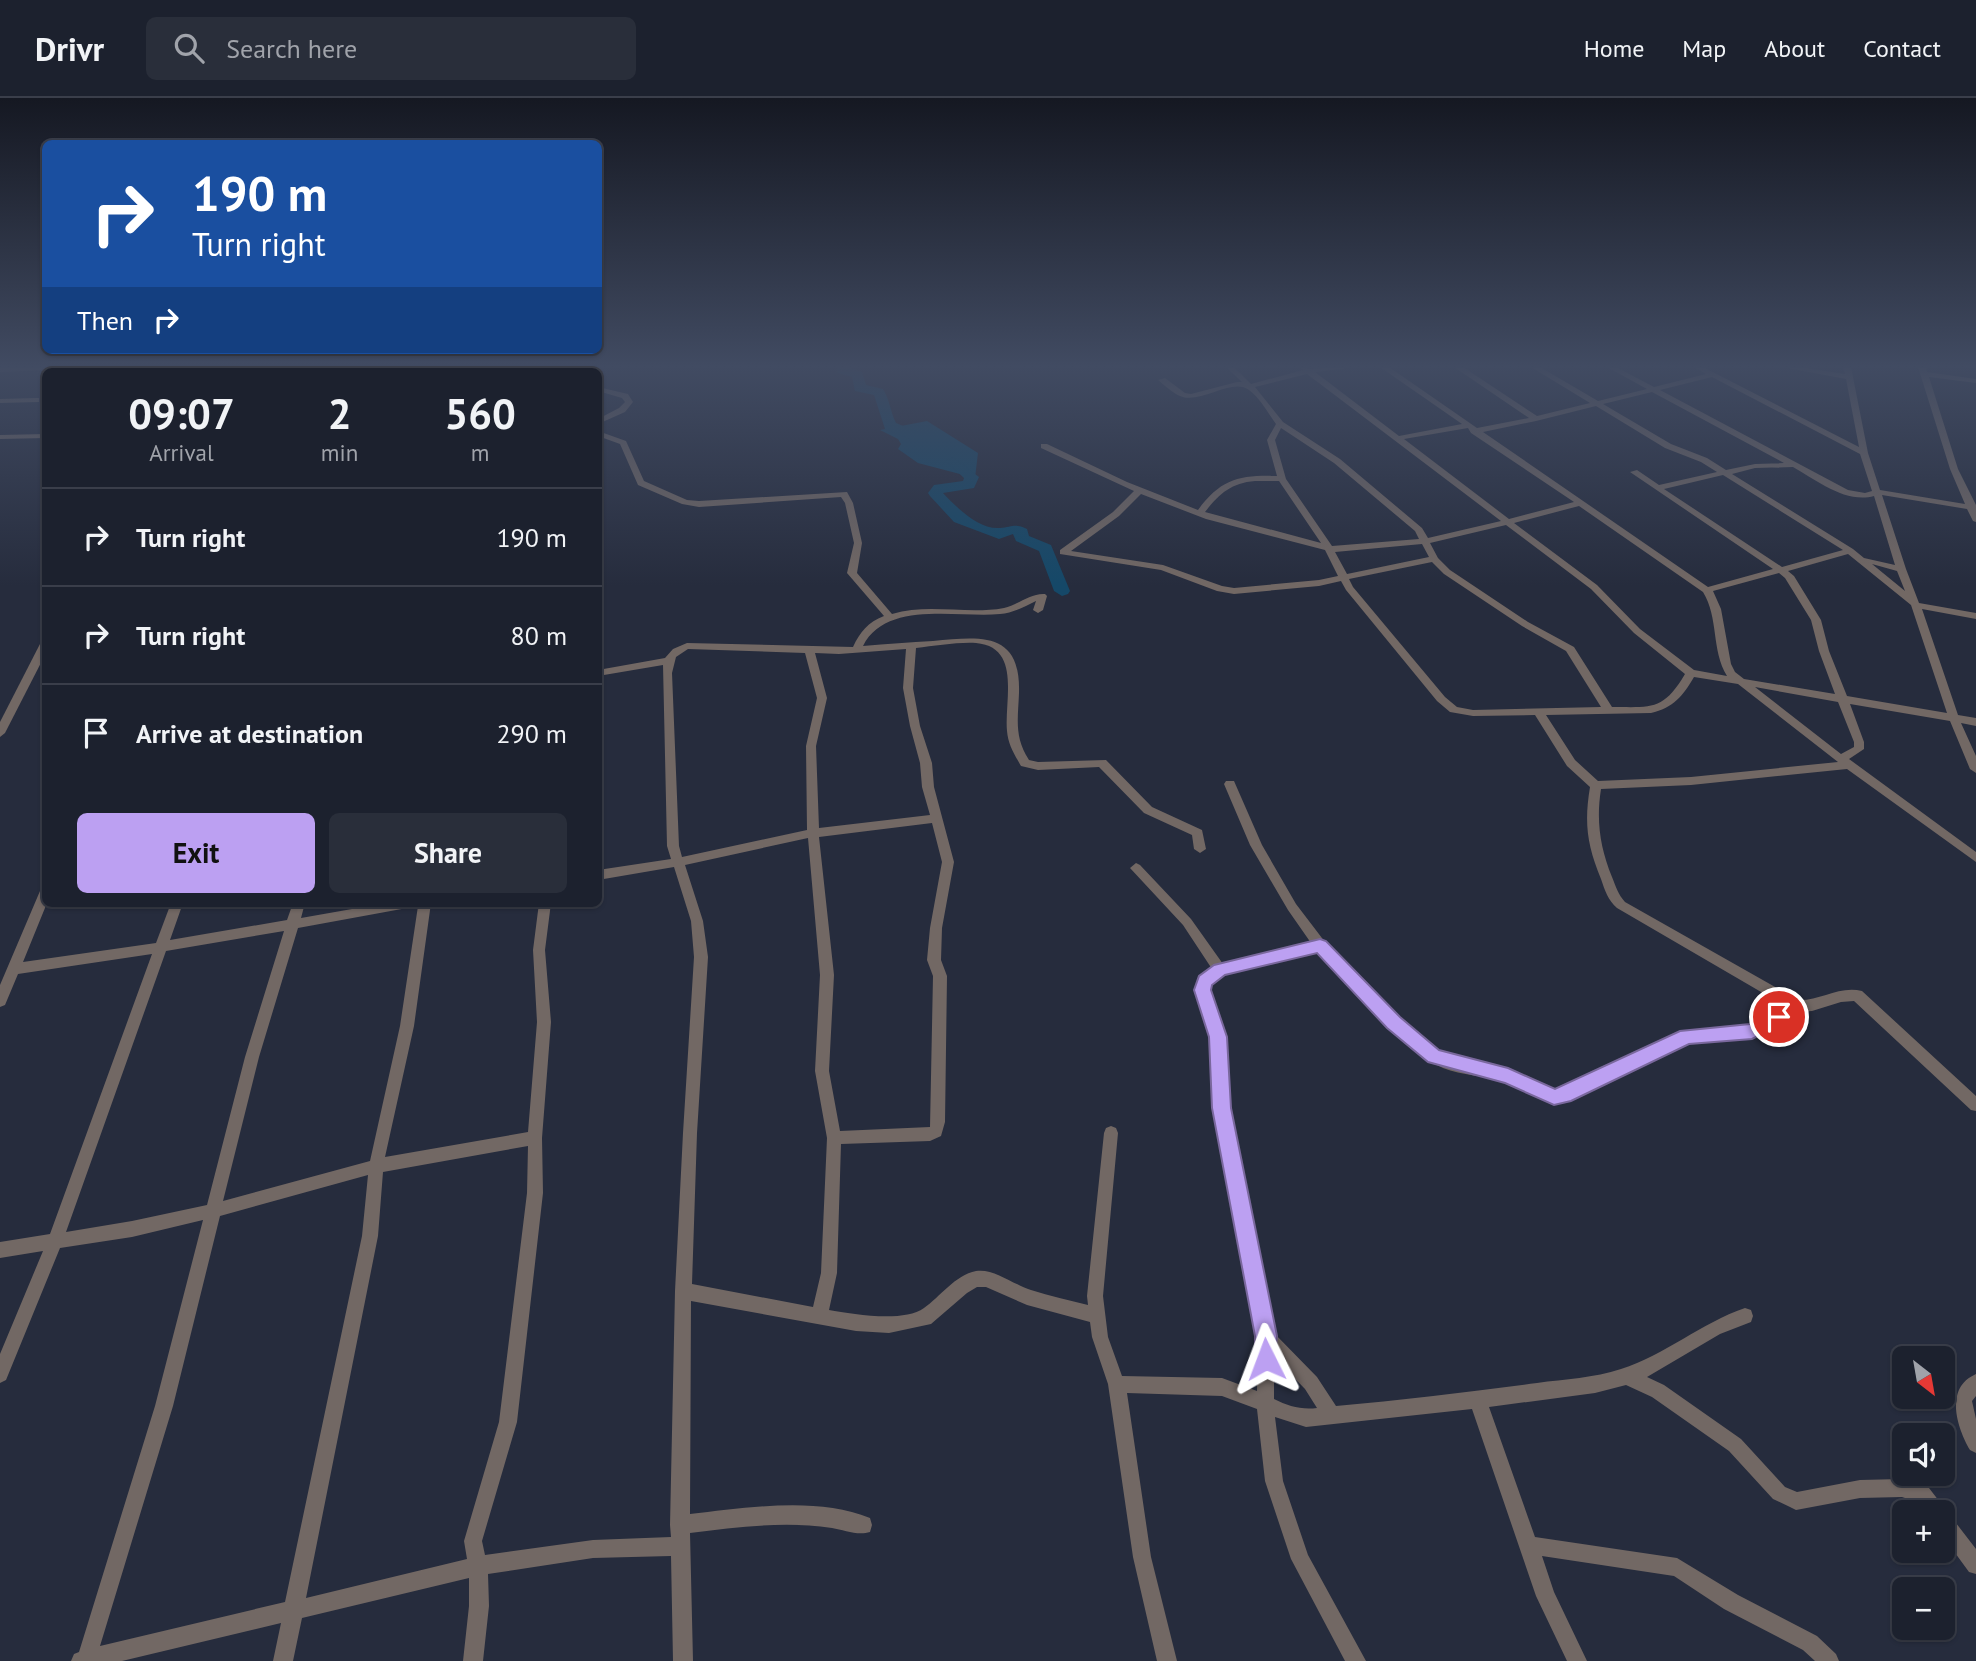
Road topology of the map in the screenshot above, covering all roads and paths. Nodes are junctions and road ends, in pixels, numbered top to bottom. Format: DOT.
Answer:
graph roads {
  1 [pos="615,440"];
  2 [pos="1271,440"];
  3 [pos="1305,440"];
  4 [pos="1401,440"];
  5 [pos="1487,440"];
  6 [pos="1658,440"];
  7 [pos="1747,440"];
  8 [pos="1838,440"];
  9 [pos="1862,440"];
  10 [pos="1945,440"];
  11 [pos="1044,446"];
  12 [pos="1864,453"];
  13 [pos="1794,465"];
  14 [pos="1634,472"];
  15 [pos="1725,473"];
  16 [pos="1282,480"];
  17 [pos="1660,487"];
  18 [pos="1140,490"];
  19 [pos="1879,492"];
  20 [pos="1580,503"];
  21 [pos="1973,507"];
  22 [pos="1200,513"];
  23 [pos="1976,519"];
  24 [pos="1509,522"];
  25 [pos="1426,542"];
  26 [pos="1329,548"];
  27 [pos="1854,554"];
  28 [pos="1434,559"];
  29 [pos="1782,569"];
  30 [pos="1901,569"];
  31 [pos="1344,578"];
  32 [pos="1707,590"];
  33 [pos="1916,605"];
  34 [pos="1038,610"];
  35 [pos="1976,616"];
  36 [pos="891,618"];
  37 [pos="912,645"];
  38 [pos="858,649"];
  39 [pos="809,651"];
  40 [pos="42,658"];
  41 [pos="667,661"];
  42 [pos="602,672"];
  43 [pos="1691,673"];
  44 [pos="1740,680"];
  45 [pos="1841,697"];
  46 [pos="1609,711"];
  47 [pos="1539,713"];
  48 [pos="1954,719"];
  49 [pos="1976,722"];
  50 [pos="0,733"];
  51 [pos="1844,762"];
  52 [pos="1976,769"];
  53 [pos="1230,784"];
  54 [pos="1596,785"];
  55 [pos="936,818"];
  56 [pos="813,833"];
  57 [pos="1200,849"];
  58 [pos="1976,858"];
  59 [pos="679,862"];
  60 [pos="1136,869"];
  61 [pos="602,874"];
  62 [pos="42,901"];
  63 [pos="176,907"];
  64 [pos="298,907"];
  65 [pos="392,907"];
  66 [pos="424,907"];
  67 [pos="545,907"];
  68 [pos="293,925"];
  69 [pos="1320,946"];
  70 [pos="162,947"];
  71 [pos="14,969"];
  72 [pos="1220,970"];
  73 [pos="0,1001"];
  74 [pos="1797,1006"];
  75 [pos="1976,1105"];
  76 [pos="1111,1133"];
  77 [pos="535,1138"];
  78 [pos="834,1138"];
  79 [pos="376,1166"];
  80 [pos="216,1210"];
  81 [pos="56,1239"];
  82 [pos="0,1250"];
  83 [pos="683,1291"];
  84 [pos="819,1315"];
  85 [pos="1097,1316"];
  86 [pos="1745,1316"];
  87 [pos="1266,1336"];
  88 [pos="0,1374"];
  89 [pos="1626,1377"];
  90 [pos="1976,1383"];
  91 [pos="1117,1384"];
  92 [pos="1478,1401"];
  93 [pos="1265,1406"];
  94 [pos="1331,1415"];
  95 [pos="1976,1444"];
  96 [pos="1928,1500"];
  97 [pos="679,1525"];
  98 [pos="863,1525"];
  99 [pos="1955,1537"];
  100 [pos="1528,1545"];
  101 [pos="679,1546"];
  102 [pos="1976,1565"];
  103 [pos="478,1566"];
  104 [pos="292,1612"];
  105 [pos="85,1660"];
  106 [pos="283,1661"];
  107 [pos="473,1661"];
  108 [pos="683,1661"];
  109 [pos="1167,1661"];
  110 [pos="1356,1661"];
  111 [pos="1577,1661"];
  112 [pos="1829,1661"];
  1 -- 36 [label="street"];
  2 -- 16 [label="street"];
  3 -- 25 [label="street"];
  4 -- 24 [label="street"];
  5 -- 20 [label="street"];
  6 -- 15 [label="street"];
  7 -- 13 [label="street"];
  8 -- 12 [label="street"];
  9 -- 12 [label="street"];
  10 -- 21 [label="street"];
  11 -- 18 [label="street"];
  12 -- 19 [label="street"];
  13 -- 15 [label="street"];
  13 -- 19 [label="street"];
  14 -- 17 [label="street"];
  15 -- 17 [label="street"];
  15 -- 27 [label="street"];
  16 -- 22 [label="street"];
  16 -- 26 [label="street"];
  17 -- 29 [label="street"];
  18 -- 22 [label="street"];
  18 -- 31 [label="street"];
  19 -- 21 [label="street"];
  19 -- 30 [label="street"];
  20 -- 24 [label="street"];
  20 -- 32 [label="street"];
  21 -- 23 [label="street"];
  22 -- 26 [label="street"];
  24 -- 25 [label="street"];
  24 -- 43 [label="street"];
  25 -- 26 [label="street"];
  25 -- 28 [label="street"];
  26 -- 31 [label="street"];
  27 -- 29 [label="street"];
  27 -- 30 [label="street"];
  27 -- 33 [label="street"];
  28 -- 31 [label="street"];
  28 -- 46 [label="street"];
  29 -- 32 [label="street"];
  29 -- 45 [label="street"];
  30 -- 33 [label="street"];
  31 -- 47 [label="street"];
  32 -- 44 [label="street"];
  33 -- 35 [label="street"];
  33 -- 48 [label="street"];
  34 -- 36 [label="street"];
  36 -- 38 [label="street"];
  37 -- 38 [label="street"];
  37 -- 55 [label="street"];
  37 -- 57 [label="street"];
  38 -- 39 [label="street"];
  39 -- 41 [label="street"];
  39 -- 56 [label="street"];
  40 -- 50 [label="street"];
  41 -- 42 [label="street"];
  41 -- 59 [label="street"];
  43 -- 44 [label="street"];
  43 -- 46 [label="street"];
  44 -- 45 [label="street"];
  44 -- 51 [label="street"];
  45 -- 48 [label="street"];
  45 -- 51 [label="street"];
  46 -- 47 [label="street"];
  47 -- 54 [label="street"];
  48 -- 49 [label="street"];
  48 -- 52 [label="street"];
  51 -- 54 [label="street"];
  51 -- 58 [label="street"];
  53 -- 69 [label="street"];
  54 -- 74 [label="street"];
  55 -- 56 [label="street"];
  55 -- 78 [label="street"];
  56 -- 59 [label="street"];
  56 -- 78 [label="street"];
  59 -- 61 [label="street"];
  59 -- 83 [label="street"];
  60 -- 72 [label="street"];
  62 -- 71 [label="street"];
  63 -- 70 [label="street"];
  64 -- 68 [label="street"];
  65 -- 68 [label="street"];
  66 -- 79 [label="street"];
  67 -- 77 [label="street"];
  68 -- 70 [label="street"];
  68 -- 80 [label="street"];
  69 -- 72 [label="street"];
  69 -- 74 [label="street"];
  70 -- 71 [label="street"];
  70 -- 81 [label="street"];
  71 -- 73 [label="street"];
  72 -- 87 [label="street"];
  74 -- 75 [label="street"];
  76 -- 85 [label="street"];
  77 -- 79 [label="street"];
  77 -- 103 [label="street"];
  78 -- 84 [label="street"];
  79 -- 80 [label="street"];
  79 -- 104 [label="street"];
  80 -- 81 [label="street"];
  80 -- 105 [label="street"];
  81 -- 82 [label="street"];
  81 -- 88 [label="street"];
  83 -- 84 [label="street"];
  83 -- 97 [label="street"];
  84 -- 85 [label="street"];
  85 -- 91 [label="street"];
  86 -- 89 [label="street"];
  87 -- 93 [label="street"];
  87 -- 94 [label="street"];
  89 -- 92 [label="street"];
  89 -- 96 [label="street"];
  90 -- 95 [label="street"];
  91 -- 93 [label="street"];
  91 -- 109 [label="street"];
  92 -- 94 [label="street"];
  92 -- 100 [label="street"];
  93 -- 94 [label="street"];
  93 -- 110 [label="street"];
  97 -- 98 [label="street"];
  97 -- 101 [label="street"];
  99 -- 102 [label="street"];
  100 -- 111 [label="street"];
  100 -- 112 [label="street"];
  101 -- 103 [label="street"];
  101 -- 108 [label="street"];
  103 -- 104 [label="street"];
  103 -- 107 [label="street"];
  104 -- 105 [label="street"];
  104 -- 106 [label="street"];
}
